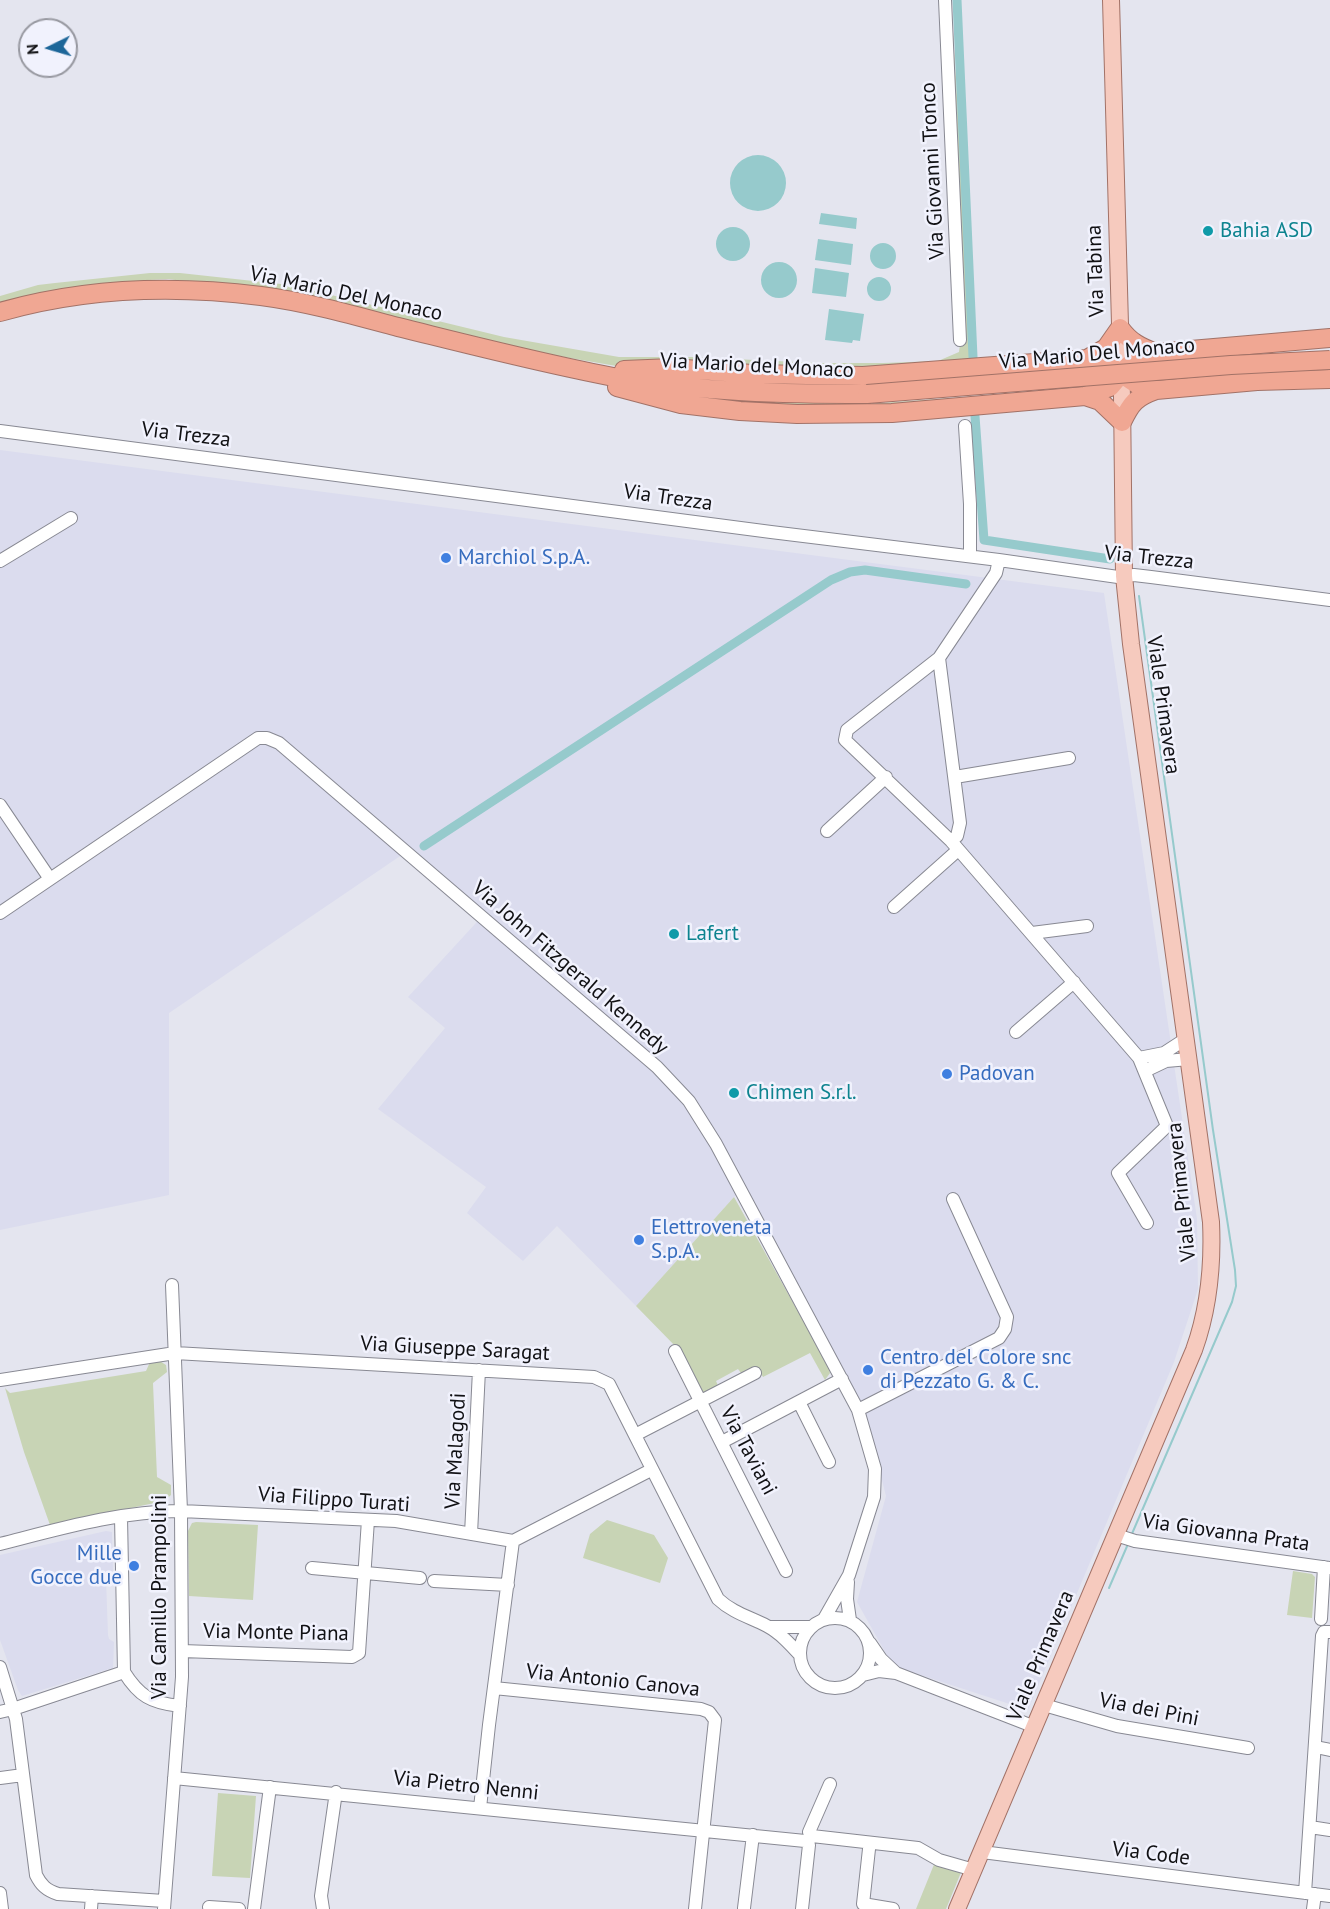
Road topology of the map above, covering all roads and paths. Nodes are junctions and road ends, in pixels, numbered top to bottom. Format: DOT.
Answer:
graph roads {
  1 [pos="945,0"];
  2 [pos="1111,0"];
  3 [pos="0,312"];
  4 [pos="1120,328"];
  5 [pos="1330,338"];
  6 [pos="960,340"];
  7 [pos="1156,352"];
  8 [pos="1087,359"];
  9 [pos="1330,360"];
  10 [pos="539,361"];
  11 [pos="1121,374"];
  12 [pos="1330,379"];
  13 [pos="1156,390"];
  14 [pos="867,394"];
  15 [pos="1085,396"];
  16 [pos="1122,422"];
  17 [pos="965,426"];
  18 [pos="0,431"];
  19 [pos="71,518"];
  20 [pos="970,556"];
  21 [pos="999,560"];
  22 [pos="0,561"];
  23 [pos="1124,576"];
  24 [pos="1330,600"];
  25 [pos="939,658"];
  26 [pos="1070,758"];
  27 [pos="886,777"];
  28 [pos="955,777"];
  29 [pos="0,806"];
  30 [pos="827,831"];
  31 [pos="955,845"];
  32 [pos="50,879"];
  33 [pos="894,907"];
  34 [pos="0,913"];
  35 [pos="1087,926"];
  36 [pos="1032,933"];
  37 [pos="1074,982"];
  38 [pos="1016,1032"];
  39 [pos="1187,1038"];
  40 [pos="1139,1058"];
  41 [pos="1189,1059"];
  42 [pos="1145,1071"];
  43 [pos="953,1199"];
  44 [pos="1147,1223"];
  45 [pos="172,1285"];
  46 [pos="675,1351"];
  47 [pos="175,1353"];
  48 [pos="479,1370"];
  49 [pos="755,1373"];
  50 [pos="842,1379"];
  51 [pos="0,1380"];
  52 [pos="699,1401"];
  53 [pos="799,1402"];
  54 [pos="858,1410"];
  55 [pos="635,1435"];
  56 [pos="722,1442"];
  57 [pos="829,1462"];
  58 [pos="651,1470"];
  59 [pos="181,1511"];
  60 [pos="121,1516"];
  61 [pos="368,1520"];
  62 [pos="471,1534"];
  63 [pos="1119,1536"];
  64 [pos="513,1540"];
  65 [pos="0,1544"];
  66 [pos="312,1568"];
  67 [pos="1327,1568"];
  68 [pos="365,1571"];
  69 [pos="786,1571"];
  70 [pos="849,1575"];
  71 [pos="420,1578"];
  72 [pos="434,1581"];
  73 [pos="508,1586"];
  74 [pos="824,1619"];
  75 [pos="1321,1619"];
  76 [pos="850,1620"];
  77 [pos="769,1627"];
  78 [pos="810,1627"];
  79 [pos="1330,1632"];
  80 [pos="868,1639"];
  81 [pos="182,1651"];
  82 [pos="800,1654"];
  83 [pos="0,1667"];
  84 [pos="124,1672"];
  85 [pos="897,1673"];
  86 [pos="863,1675"];
  87 [pos="494,1688"];
  88 [pos="1044,1705"];
  89 [pos="180,1706"];
  90 [pos="13,1710"];
  91 [pos="0,1712"];
  92 [pos="1035,1727"];
  93 [pos="1316,1747"];
  94 [pos="1248,1748"];
  95 [pos="1330,1750"];
  96 [pos="23,1775"];
  97 [pos="0,1778"];
  98 [pos="174,1778"];
  99 [pos="830,1784"];
  100 [pos="270,1787"];
  101 [pos="336,1792"];
  102 [pos="480,1808"];
  103 [pos="1310,1827"];
  104 [pos="704,1830"];
  105 [pos="1330,1830"];
  106 [pos="753,1835"];
  107 [pos="869,1849"];
  108 [pos="982,1852"];
  109 [pos="974,1870"];
  110 [pos="0,1893"];
  111 [pos="1310,1893"];
  112 [pos="92,1896"];
  113 [pos="1330,1896"];
  114 [pos="164,1905"];
  115 [pos="209,1907"];
  116 [pos="862,1907"];
  117 [pos="744,1908"];
  118 [pos="2,1909"];
  119 [pos="91,1909"];
  120 [pos="239,1909"];
  121 [pos="255,1909"];
  122 [pos="323,1909"];
  123 [pos="695,1909"];
  124 [pos="802,1909"];
  125 [pos="893,1909"];
  126 [pos="957,1909"];
  127 [pos="1313,1909"];
  1 -- 6 [label="street, Via Giovanni Tronco"];
  2 -- 4 [label="main road, Via Tabina"];
  3 -- 10 [label="highway, Via Mario Del Monaco"];
  4 -- 7 [label="highway"];
  4 -- 8 [label="highway"];
  4 -- 11 [label="main road, Via Tabina"];
  5 -- 7 [label="highway"];
  7 -- 11 [label="highway"];
  8 -- 10 [label="highway"];
  8 -- 11 [label="highway"];
  9 -- 14 [label="highway, Via Mario Del Monaco, bridge"];
  10 -- 14 [label="highway, Via Mario del Monaco"];
  10 -- 15 [label="highway"];
  11 -- 13 [label="highway"];
  11 -- 15 [label="highway"];
  11 -- 16 [label="main road, Via Tabina"];
  12 -- 13 [label="highway"];
  13 -- 16 [label="highway"];
  15 -- 16 [label="highway"];
  16 -- 23 [label="main road, Via Tabina"];
  17 -- 20 [label="street"];
  18 -- 20 [label="street, Via Trezza"];
  19 -- 22 [label="street"];
  20 -- 21 [label="street, Via Trezza"];
  21 -- 23 [label="street, Via Trezza"];
  21 -- 25 [label="street"];
  23 -- 24 [label="street, Via Trezza"];
  23 -- 39 [label="main road, Viale Primavera"];
  25 -- 27 [label="street"];
  25 -- 28 [label="street"];
  26 -- 28 [label="street"];
  27 -- 30 [label="street"];
  27 -- 31 [label="street"];
  28 -- 31 [label="street"];
  29 -- 32 [label="street"];
  31 -- 33 [label="street"];
  31 -- 36 [label="street"];
  32 -- 34 [label="street, Via John Fitzgerald Kennedy"];
  32 -- 50 [label="street, Via John Fitzgerald Kennedy"];
  35 -- 36 [label="street"];
  36 -- 37 [label="street"];
  37 -- 38 [label="street"];
  37 -- 40 [label="street"];
  39 -- 40 [label="street"];
  39 -- 41 [label="main road, Viale Primavera"];
  40 -- 42 [label="street"];
  41 -- 42 [label="street"];
  41 -- 63 [label="main road, Viale Primavera"];
  42 -- 44 [label="street"];
  43 -- 54 [label="street"];
  45 -- 47 [label="street, Via Camillo Prampolini"];
  46 -- 52 [label="street, Via Taviani"];
  47 -- 48 [label="street, Via Giuseppe Saragat"];
  47 -- 51 [label="street, Via Giuseppe Saragat"];
  47 -- 59 [label="street, Via Camillo Prampolini"];
  48 -- 55 [label="street, Via Giuseppe Saragat"];
  48 -- 62 [label="street, Via Malagodi"];
  49 -- 52 [label="street"];
  50 -- 53 [label="street"];
  50 -- 54 [label="street, Via John Fitzgerald Kennedy"];
  52 -- 55 [label="street"];
  52 -- 56 [label="street, Via Taviani"];
  53 -- 56 [label="street"];
  53 -- 57 [label="street"];
  54 -- 70 [label="street, Via John Fitzgerald Kennedy"];
  55 -- 58 [label="street, Via Giuseppe Saragat"];
  56 -- 69 [label="street, Via Taviani"];
  58 -- 64 [label="street"];
  58 -- 77 [label="street, Via Giuseppe Saragat"];
  59 -- 60 [label="street, Via Filippo Turati"];
  59 -- 61 [label="street, Via Filippo Turati"];
  59 -- 81 [label="street, Via Camillo Prampolini"];
  60 -- 65 [label="street, Via Filippo Turati"];
  60 -- 84 [label="street"];
  61 -- 62 [label="street, Via Filippo Turati"];
  61 -- 68 [label="street, Via Monte Piana"];
  62 -- 64 [label="street, Via Filippo Turati"];
  63 -- 67 [label="street, Via Giovanna Prata"];
  63 -- 88 [label="main road, Viale Primavera"];
  64 -- 73 [label="street"];
  66 -- 68 [label="street"];
  67 -- 75 [label="street"];
  68 -- 71 [label="street"];
  68 -- 81 [label="street, Via Monte Piana"];
  70 -- 74 [label="street, Via John Fitzgerald Kennedy"];
  70 -- 76 [label="street, Via John Fitzgerald Kennedy"];
  72 -- 73 [label="street"];
  73 -- 87 [label="street"];
  74 -- 76 [label="street"];
  74 -- 78 [label="street"];
  76 -- 80 [label="street"];
  77 -- 78 [label="street, Via Giuseppe Saragat"];
  77 -- 82 [label="street, Via Giuseppe Saragat"];
  78 -- 82 [label="street"];
  79 -- 93 [label="street"];
  80 -- 85 [label="street"];
  80 -- 86 [label="street"];
  81 -- 89 [label="street, Via Camillo Prampolini"];
  82 -- 86 [label="street"];
  83 -- 90 [label="street"];
  84 -- 89 [label="street"];
  84 -- 90 [label="street"];
  85 -- 86 [label="street"];
  85 -- 92 [label="street"];
  87 -- 102 [label="street"];
  87 -- 104 [label="street, Via Antonio Canova"];
  88 -- 92 [label="main road, Viale Primavera"];
  88 -- 94 [label="street, Via dei Pini"];
  89 -- 98 [label="street, Via Camillo Prampolini"];
  90 -- 91 [label="street"];
  90 -- 96 [label="street"];
  92 -- 108 [label="main road, Viale Primavera"];
  93 -- 95 [label="street"];
  93 -- 103 [label="street"];
  96 -- 97 [label="street"];
  96 -- 112 [label="street"];
  98 -- 100 [label="street, Via Pietro Nenni"];
  98 -- 114 [label="street, Via Camillo Prampolini"];
  99 -- 109 [label="street"];
  100 -- 101 [label="street, Via Pietro Nenni"];
  100 -- 121 [label="street"];
  101 -- 102 [label="street, Via Pietro Nenni"];
  101 -- 122 [label="street"];
  102 -- 104 [label="street, Via Pietro Nenni"];
  103 -- 105 [label="street"];
  103 -- 111 [label="street"];
  104 -- 106 [label="street, Via Pietro Nenni"];
  104 -- 123 [label="street, Via Antonio Canova"];
  106 -- 117 [label="street"];
  106 -- 124 [label="street, Via Pietro Nenni"];
  107 -- 116 [label="street"];
  108 -- 109 [label="main road, Viale Primavera"];
  108 -- 111 [label="street, Via Code"];
  109 -- 126 [label="main road, Viale Primavera"];
  110 -- 118 [label="street"];
  111 -- 113 [label="street, Via Code"];
  111 -- 127 [label="street"];
  112 -- 114 [label="street"];
  112 -- 119 [label="street"];
  115 -- 120 [label="street"];
  116 -- 125 [label="street"];
}
